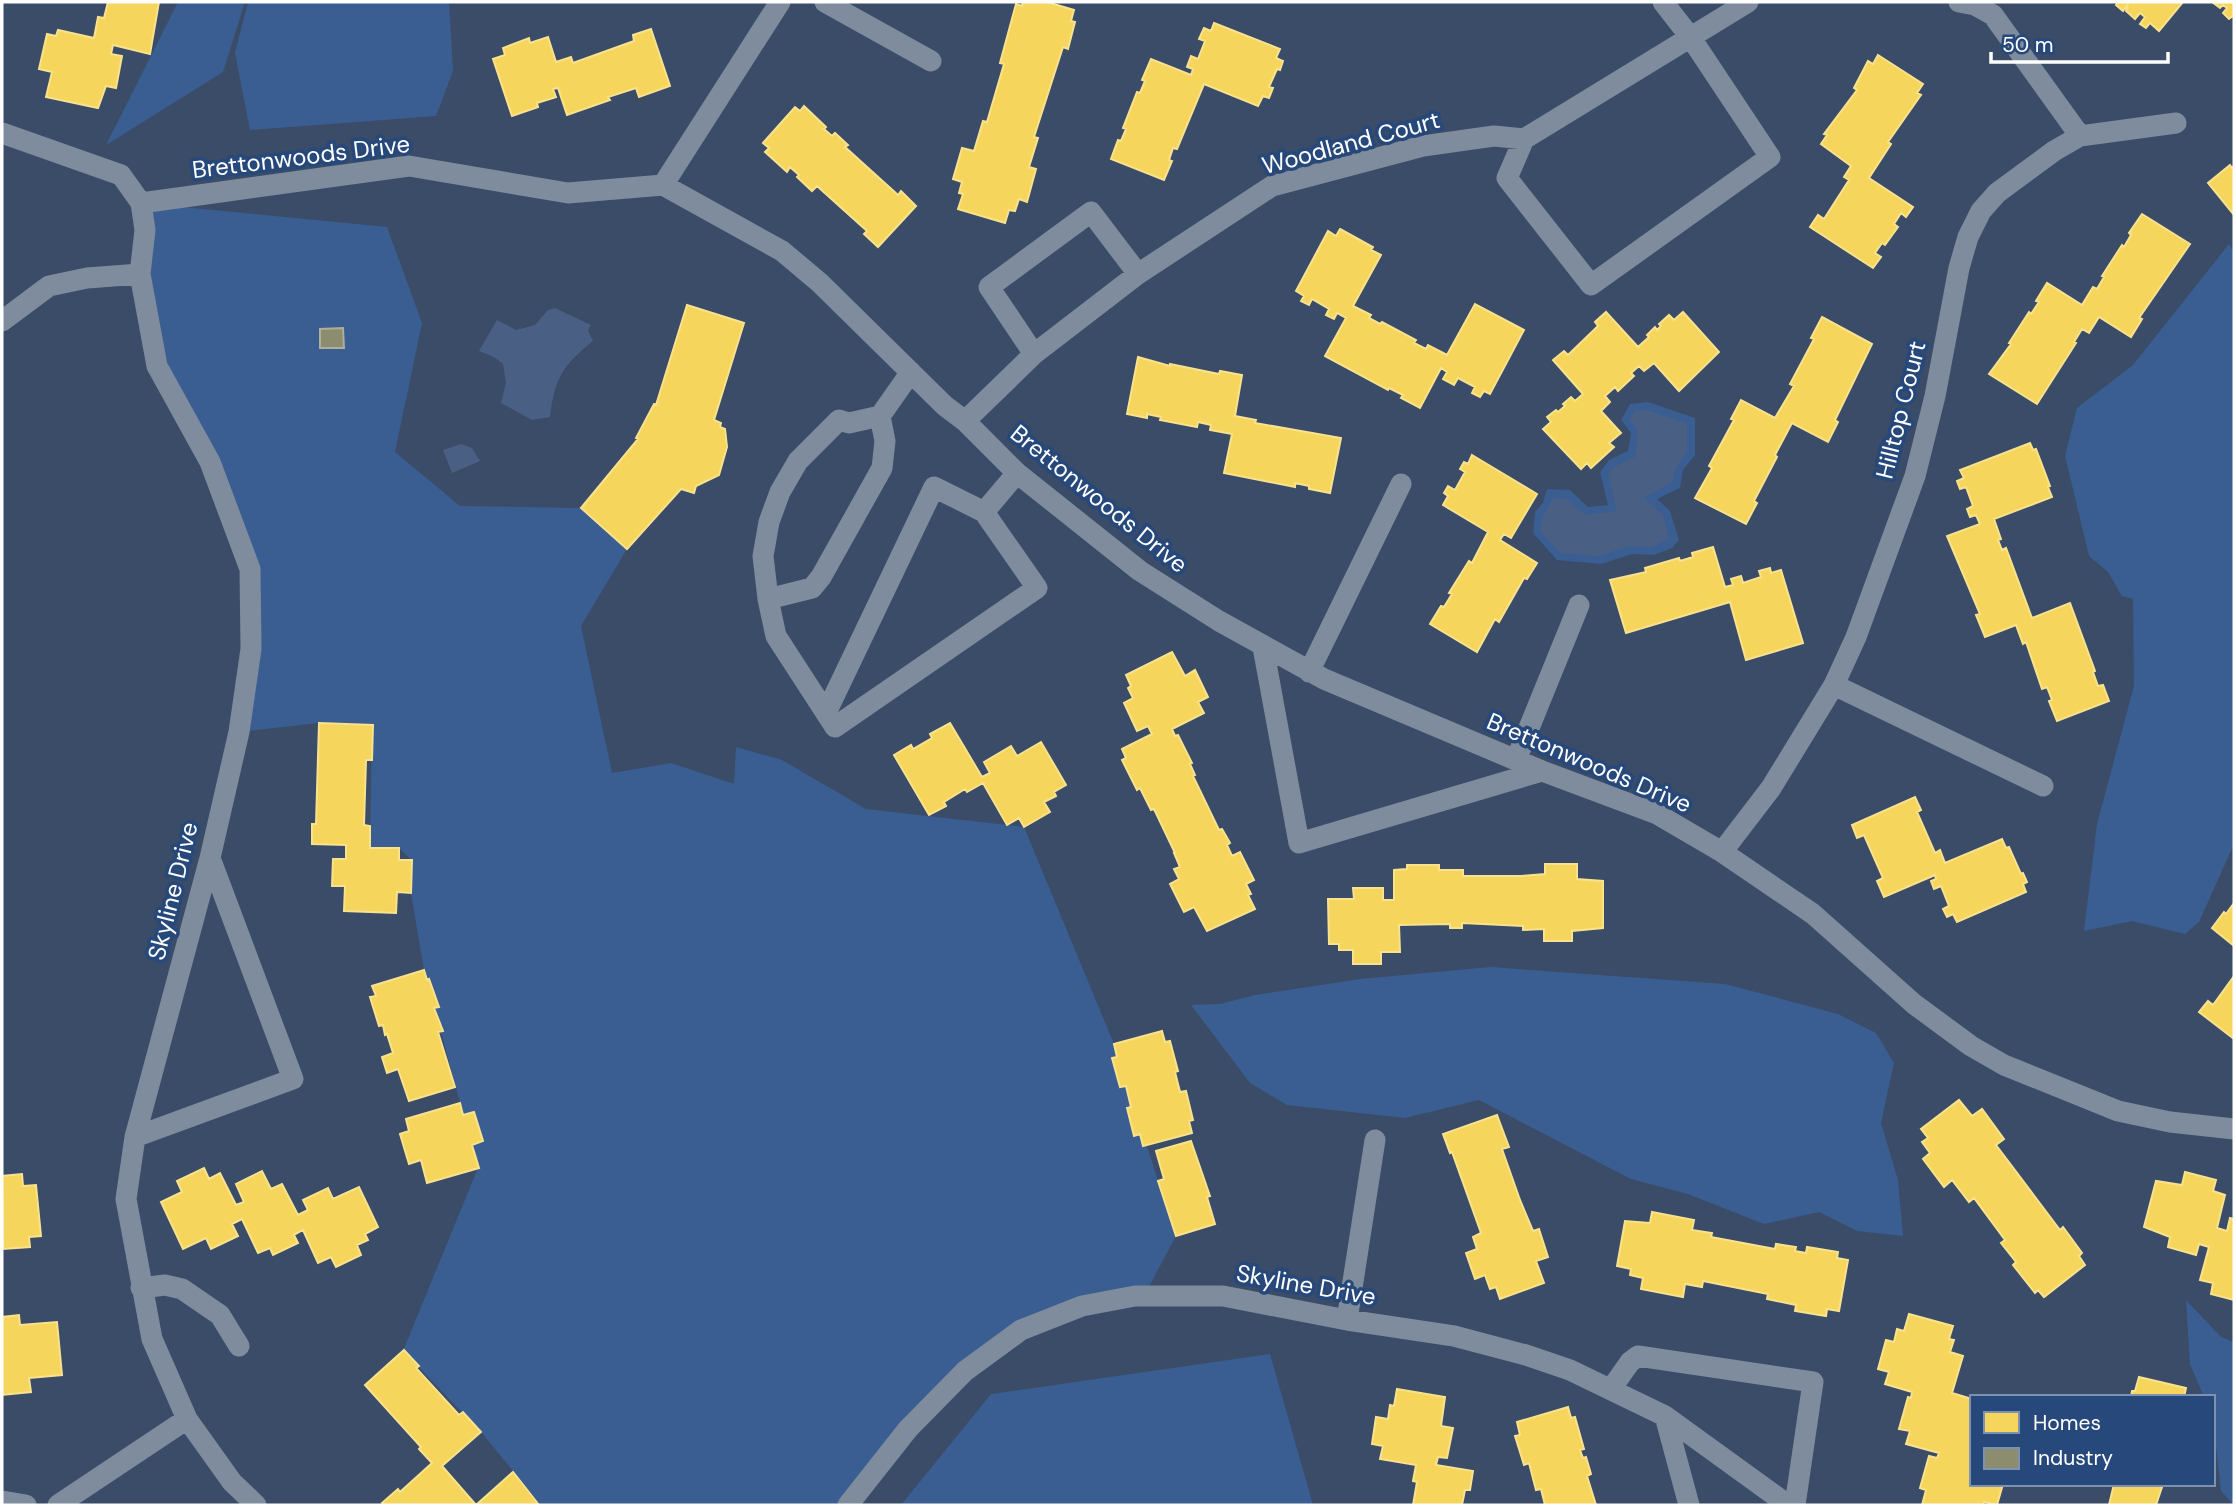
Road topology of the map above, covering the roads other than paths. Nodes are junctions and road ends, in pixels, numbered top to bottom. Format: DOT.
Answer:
graph roads {
  1 [pos="780,2"];
  2 [pos="825,2"];
  3 [pos="1663,2"];
  4 [pos="1748,2"];
  5 [pos="1959,2"];
  6 [pos="1691,38"];
  7 [pos="931,61"];
  8 [pos="2176,123"];
  9 [pos="2,134"];
  10 [pos="2080,136"];
  11 [pos="1524,139"];
  12 [pos="663,185"];
  13 [pos="141,203"];
  14 [pos="139,274"];
  15 [pos="1138,274"];
  16 [pos="2,321"];
  17 [pos="1034,354"];
  18 [pos="911,372"];
  19 [pos="880,416"];
  20 [pos="965,421"];
  21 [pos="1017,473"];
  22 [pos="1401,484"];
  23 [pos="984,512"];
  24 [pos="768,599"];
  25 [pos="1579,605"];
  26 [pos="1263,647"];
  27 [pos="1309,672"];
  28 [pos="1834,685"];
  29 [pos="826,713"];
  30 [pos="1516,760"];
  31 [pos="1542,771"];
  32 [pos="2043,786"];
  33 [pos="1722,852"];
  34 [pos="210,858"];
  35 [pos="2234,1129"];
  36 [pos="135,1137"];
  37 [pos="1375,1140"];
  38 [pos="141,1288"];
  39 [pos="1347,1320"];
  40 [pos="239,1346"];
  41 [pos="1611,1389"];
  42 [pos="1665,1416"];
  43 [pos="187,1419"];
  44 [pos="2,1501"];
  45 [pos="26,1505"];
  46 [pos="58,1505"];
  47 [pos="256,1505"];
  48 [pos="849,1505"];
  49 [pos="1689,1505"];
  50 [pos="1788,1505"];
  51 [pos="1795,1505"];
  1 -- 12 [label="street"];
  2 -- 7 [label="street"];
  3 -- 6 [label="street"];
  4 -- 6 [label="street"];
  5 -- 10 [label="street"];
  6 -- 11 [label="street"];
  6 -- 11 [label="street"];
  8 -- 10 [label="street"];
  9 -- 13 [label="street"];
  10 -- 28 [label="street, Hilltop Court"];
  11 -- 15 [label="street, Woodland Court"];
  12 -- 13 [label="street, Brettonwoods Drive"];
  12 -- 18 [label="street, Brettonwoods Drive"];
  13 -- 14 [label="street"];
  14 -- 16 [label="street"];
  14 -- 34 [label="street, Skyline Drive"];
  15 -- 17 [label="street, Woodland Court"];
  15 -- 17 [label="street"];
  17 -- 20 [label="street, Woodland Court"];
  18 -- 19 [label="street"];
  18 -- 20 [label="street, Brettonwoods Drive"];
  19 -- 24 [label="street"];
  19 -- 24 [label="street"];
  20 -- 21 [label="street, Brettonwoods Drive"];
  21 -- 23 [label="street"];
  21 -- 26 [label="street, Brettonwoods Drive"];
  22 -- 27 [label="street"];
  23 -- 29 [label="street"];
  23 -- 29 [label="street"];
  24 -- 29 [label="street"];
  25 -- 30 [label="street"];
  26 -- 27 [label="street, Brettonwoods Drive"];
  26 -- 31 [label="street"];
  27 -- 30 [label="street, Brettonwoods Drive"];
  28 -- 32 [label="street"];
  28 -- 33 [label="street, Hilltop Court"];
  30 -- 31 [label="street, Brettonwoods Drive"];
  31 -- 33 [label="street, Brettonwoods Drive"];
  33 -- 35 [label="street, Brettonwoods Drive"];
  34 -- 36 [label="street, Skyline Drive"];
  34 -- 36 [label="street"];
  36 -- 38 [label="street, Skyline Drive"];
  37 -- 39 [label="street"];
  38 -- 40 [label="street"];
  38 -- 43 [label="street, Skyline Drive"];
  39 -- 41 [label="street, Skyline Drive"];
  39 -- 48 [label="street, Skyline Drive"];
  41 -- 42 [label="street, Skyline Drive"];
  41 -- 51 [label="street"];
  42 -- 49 [label="street"];
  42 -- 50 [label="street, Skyline Drive"];
  43 -- 46 [label="street"];
  43 -- 47 [label="street, Skyline Drive"];
  44 -- 45 [label="street"];
}
